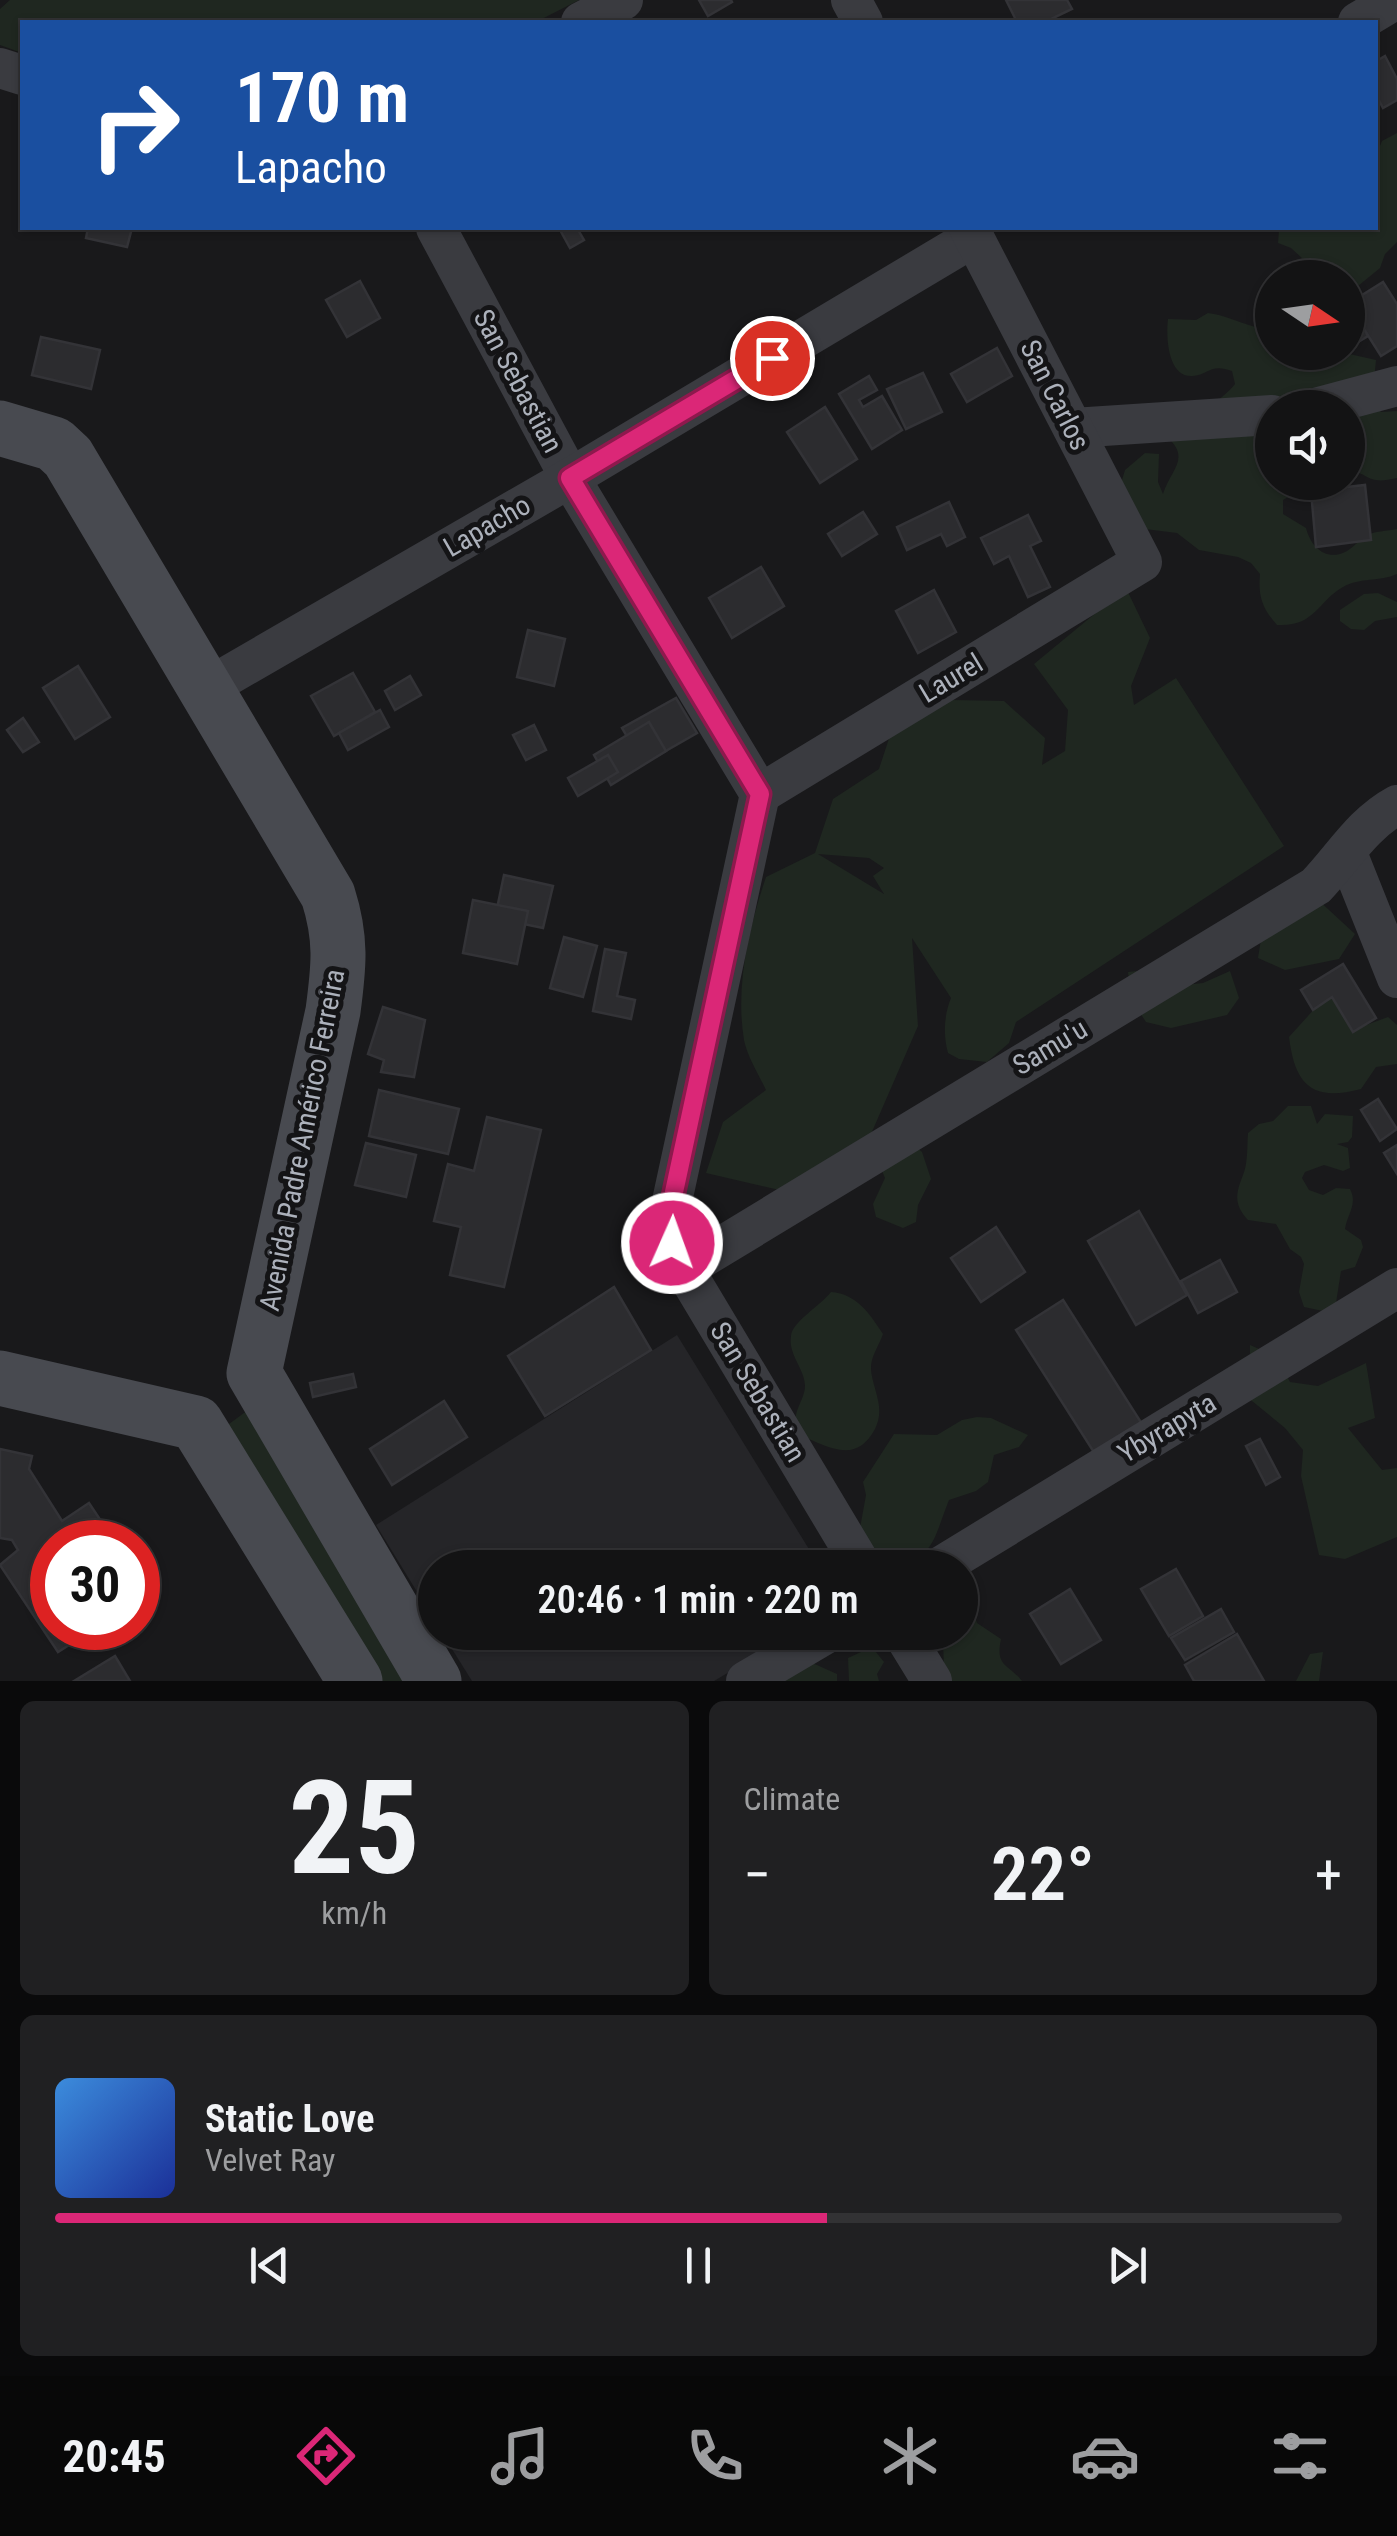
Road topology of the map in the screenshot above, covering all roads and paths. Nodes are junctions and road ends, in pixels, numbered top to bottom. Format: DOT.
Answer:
graph roads {
  1 [pos="623,0"];
  2 [pos="1395,0"];
  3 [pos="585,20"];
  4 [pos="1361,20"];
  5 [pos="437,230"];
  6 [pos="971,232"];
  7 [pos="1397,386"];
  8 [pos="1365,395"];
  9 [pos="1255,416"];
  10 [pos="0,428"];
  11 [pos="1073,428"];
  12 [pos="570,478"];
  13 [pos="1142,562"];
  14 [pos="206,689"];
  15 [pos="760,794"];
  16 [pos="1397,805"];
  17 [pos="1347,853"];
  18 [pos="1397,978"];
  19 [pos="684,1268"];
  20 [pos="1397,1288"];
  21 [pos="254,1373"];
  22 [pos="0,1378"];
  23 [pos="196,1422"];
  24 [pos="851,1550"];
  25 [pos="968,1550"];
  26 [pos="799,1650"];
  27 [pos="913,1650"];
  28 [pos="355,1681"];
  29 [pos="434,1681"];
  30 [pos="746,1681"];
  31 [pos="932,1681"];
  1 -- 3 [label="street"];
  2 -- 4 [label="street"];
  5 -- 12 [label="street, San Sebastian"];
  6 -- 11 [label="street, San Carlos"];
  6 -- 12 [label="street, Lapacho"];
  7 -- 8 [label="street"];
  9 -- 11 [label="street"];
  10 -- 14 [label="street, Avenida Padre Américo Ferreira"];
  11 -- 13 [label="street, San Carlos"];
  12 -- 14 [label="street, Lapacho"];
  12 -- 15 [label="street, San Sebastian"];
  13 -- 15 [label="street, Laurel"];
  14 -- 21 [label="street, Avenida Padre Américo Ferreira"];
  15 -- 19 [label="street, San Sebastian"];
  16 -- 17 [label="street, Samu'u"];
  17 -- 18 [label="street"];
  17 -- 19 [label="street, Samu'u"];
  19 -- 24 [label="street, San Sebastian"];
  20 -- 25 [label="street, Ybyrapyta"];
  21 -- 23 [label="street"];
  21 -- 29 [label="street"];
  22 -- 23 [label="street"];
  23 -- 28 [label="street"];
  26 -- 30 [label="street"];
  27 -- 31 [label="street"];
}
